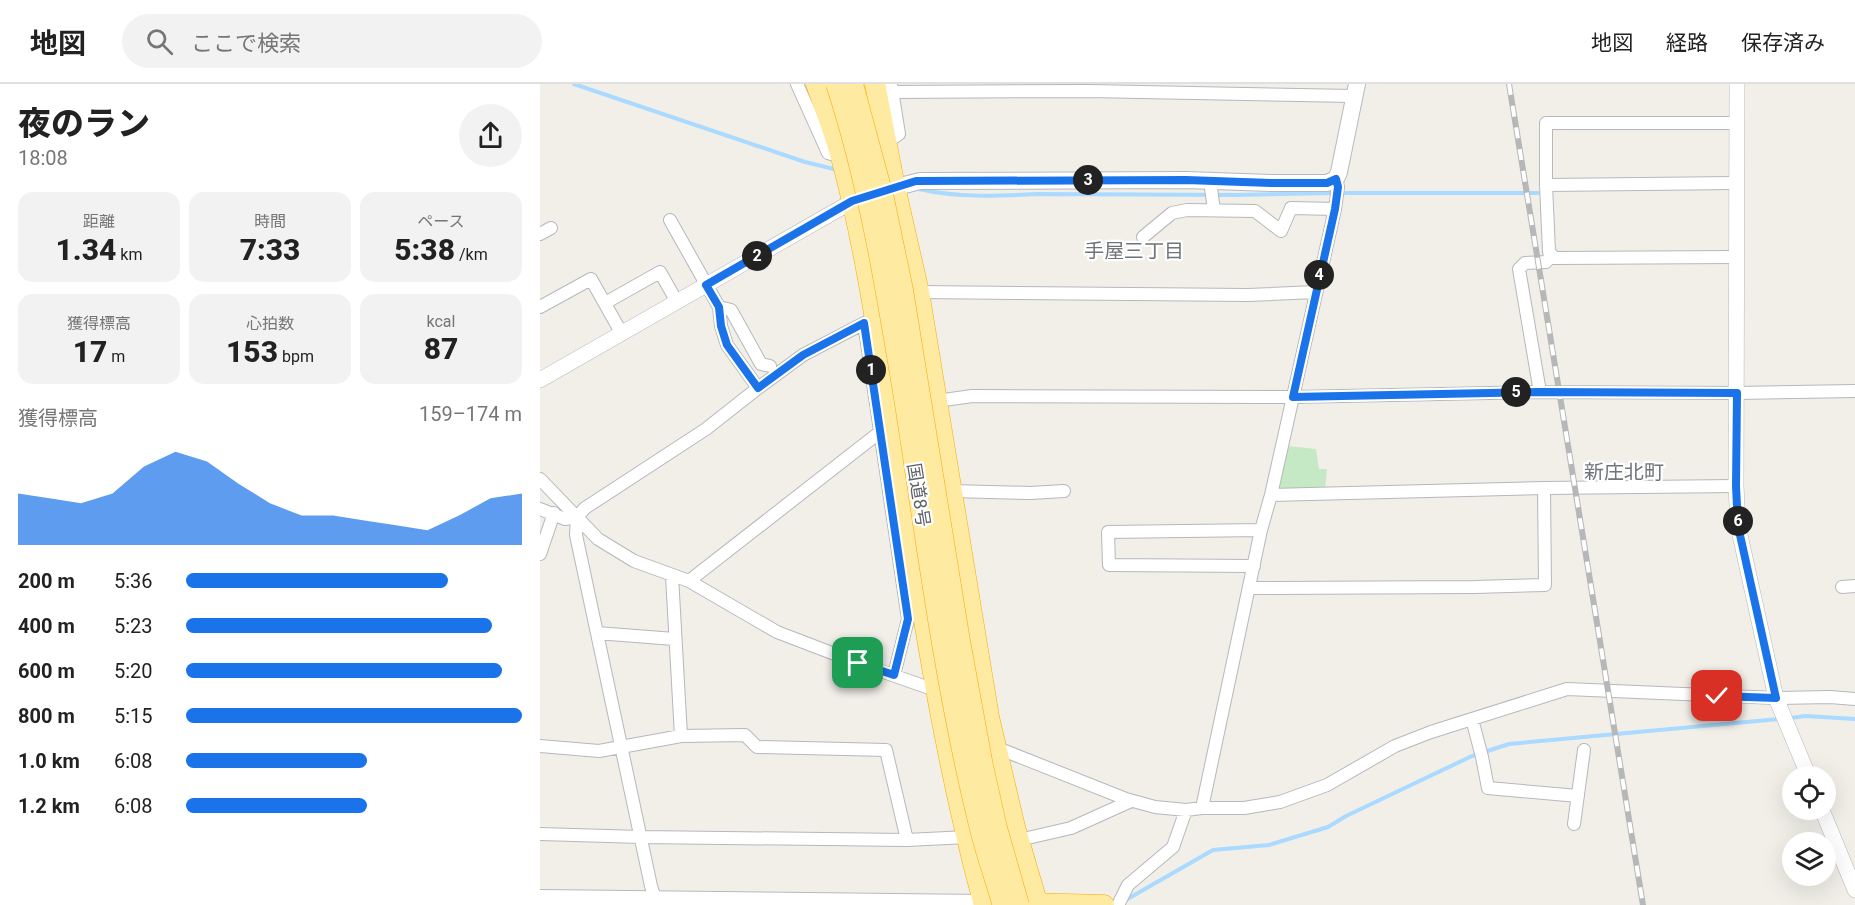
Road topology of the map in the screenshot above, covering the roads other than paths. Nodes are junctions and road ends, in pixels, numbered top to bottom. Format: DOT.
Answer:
graph roads {
  1 [pos="797,84"];
  2 [pos="816,84"];
  3 [pos="836,84"];
  4 [pos="853,84"];
  5 [pos="875,84"];
  6 [pos="1737,84"];
  7 [pos="892,88"];
  8 [pos="1356,90"];
  9 [pos="1737,123"];
  10 [pos="887,142"];
  11 [pos="841,157"];
  12 [pos="1336,179"];
  13 [pos="1737,183"];
  14 [pos="1211,184"];
  15 [pos="1546,185"];
  16 [pos="895,187"];
  17 [pos="852,201"];
  18 [pos="1213,207"];
  19 [pos="1335,209"];
  20 [pos="670,220"];
  21 [pos="1143,237"];
  22 [pos="1552,255"];
  23 [pos="1737,257"];
  24 [pos="706,285"];
  25 [pos="919,292"];
  26 [pos="1315,292"];
  27 [pos="677,302"];
  28 [pos="604,303"];
  29 [pos="540,307"];
  30 [pos="719,307"];
  31 [pos="870,320"];
  32 [pos="622,334"];
  33 [pos="770,366"];
  34 [pos="540,380"];
  35 [pos="758,388"];
  36 [pos="1855,391"];
  37 [pos="1540,392"];
  38 [pos="1737,393"];
  39 [pos="1293,397"];
  40 [pos="937,401"];
  41 [pos="886,430"];
  42 [pos="540,479"];
  43 [pos="1736,486"];
  44 [pos="1544,488"];
  45 [pos="951,491"];
  46 [pos="1064,491"];
  47 [pos="1271,495"];
  48 [pos="540,509"];
  49 [pos="555,513"];
  50 [pos="577,517"];
  51 [pos="1261,530"];
  52 [pos="540,554"];
  53 [pos="1254,566"];
  54 [pos="672,576"];
  55 [pos="688,581"];
  56 [pos="1855,586"];
  57 [pos="1842,587"];
  58 [pos="1249,588"];
  59 [pos="597,633"];
  60 [pos="674,639"];
  61 [pos="894,675"];
  62 [pos="935,690"];
  63 [pos="1776,698"];
  64 [pos="1855,699"];
  65 [pos="1472,719"];
  66 [pos="681,736"];
  67 [pos="540,746"];
  68 [pos="995,747"];
  69 [pos="622,748"];
  70 [pos="1584,750"];
  71 [pos="1804,766"];
  72 [pos="1578,796"];
  73 [pos="1131,801"];
  74 [pos="1202,808"];
  75 [pos="1186,810"];
  76 [pos="1826,820"];
  77 [pos="1574,824"];
  78 [pos="540,834"];
  79 [pos="641,837"];
  80 [pos="967,837"];
  81 [pos="907,840"];
  82 [pos="1019,840"];
  83 [pos="1855,890"];
  84 [pos="546,900"];
  85 [pos="656,902"];
  86 [pos="990,904"];
  87 [pos="1032,904"];
  88 [pos="1104,905"];
  89 [pos="1118,905"];
  1 -- 11 [label="street"];
  2 -- 11 [label="highway"];
  3 -- 86 [label="highway, 国道8号, bridge"];
  4 -- 87 [label="highway, 国道8号, bridge"];
  5 -- 10 [label="highway"];
  6 -- 9 [label="street"];
  7 -- 8 [label="street"];
  7 -- 10 [label="street"];
  8 -- 12 [label="main road"];
  9 -- 13 [label="street"];
  9 -- 15 [label="street"];
  10 -- 16 [label="highway"];
  11 -- 17 [label="highway"];
  12 -- 14 [label="main road"];
  12 -- 19 [label="street"];
  13 -- 15 [label="street"];
  13 -- 23 [label="street"];
  14 -- 16 [label="main road"];
  14 -- 18 [label="street"];
  15 -- 22 [label="street"];
  16 -- 17 [label="main road"];
  16 -- 25 [label="highway"];
  17 -- 24 [label="street"];
  17 -- 31 [label="highway"];
  18 -- 19 [label="street"];
  18 -- 21 [label="street"];
  19 -- 26 [label="street"];
  20 -- 24 [label="street"];
  22 -- 23 [label="street"];
  22 -- 37 [label="street"];
  23 -- 38 [label="street"];
  24 -- 27 [label="street"];
  24 -- 30 [label="street"];
  25 -- 26 [label="street"];
  25 -- 40 [label="highway"];
  26 -- 39 [label="street"];
  27 -- 28 [label="street"];
  27 -- 32 [label="street"];
  28 -- 29 [label="street"];
  28 -- 32 [label="street"];
  30 -- 33 [label="street"];
  30 -- 35 [label="street"];
  31 -- 35 [label="street"];
  31 -- 41 [label="highway"];
  32 -- 34 [label="street"];
  35 -- 50 [label="street"];
  36 -- 38 [label="street"];
  37 -- 38 [label="street"];
  37 -- 39 [label="street"];
  38 -- 43 [label="street"];
  39 -- 40 [label="street"];
  39 -- 47 [label="street"];
  40 -- 45 [label="highway"];
  41 -- 55 [label="street"];
  41 -- 61 [label="street"];
  41 -- 62 [label="highway"];
  42 -- 50 [label="street"];
  43 -- 44 [label="street"];
  43 -- 63 [label="street"];
  44 -- 47 [label="street"];
  44 -- 58 [label="street"];
  45 -- 46 [label="street"];
  45 -- 68 [label="highway"];
  47 -- 51 [label="street"];
  48 -- 49 [label="street"];
  49 -- 50 [label="street"];
  49 -- 52 [label="street"];
  50 -- 54 [label="street"];
  50 -- 59 [label="street"];
  51 -- 53 [label="street"];
  51 -- 53 [label="street"];
  53 -- 58 [label="street"];
  54 -- 55 [label="street"];
  54 -- 60 [label="street"];
  55 -- 61 [label="street"];
  56 -- 57 [label="street"];
  58 -- 74 [label="street"];
  59 -- 60 [label="street"];
  59 -- 69 [label="street"];
  60 -- 66 [label="street"];
  61 -- 62 [label="street"];
  62 -- 80 [label="highway"];
  63 -- 64 [label="street"];
  63 -- 65 [label="street"];
  63 -- 71 [label="street"];
  65 -- 72 [label="street"];
  65 -- 74 [label="street"];
  66 -- 69 [label="street"];
  66 -- 81 [label="street"];
  67 -- 69 [label="street"];
  68 -- 73 [label="street"];
  68 -- 82 [label="highway"];
  69 -- 79 [label="street"];
  70 -- 72 [label="street"];
  72 -- 77 [label="street"];
  73 -- 75 [label="street"];
  73 -- 82 [label="street"];
  74 -- 75 [label="street"];
  75 -- 89 [label="street"];
  76 -- 83 [label="street"];
  78 -- 79 [label="street"];
  79 -- 81 [label="street"];
  79 -- 85 [label="street"];
  80 -- 81 [label="street"];
  80 -- 86 [label="highway"];
  82 -- 87 [label="highway"];
  84 -- 85 [label="main road"];
  85 -- 86 [label="main road"];
  86 -- 87 [label="highway"];
  87 -- 88 [label="highway"];
}
